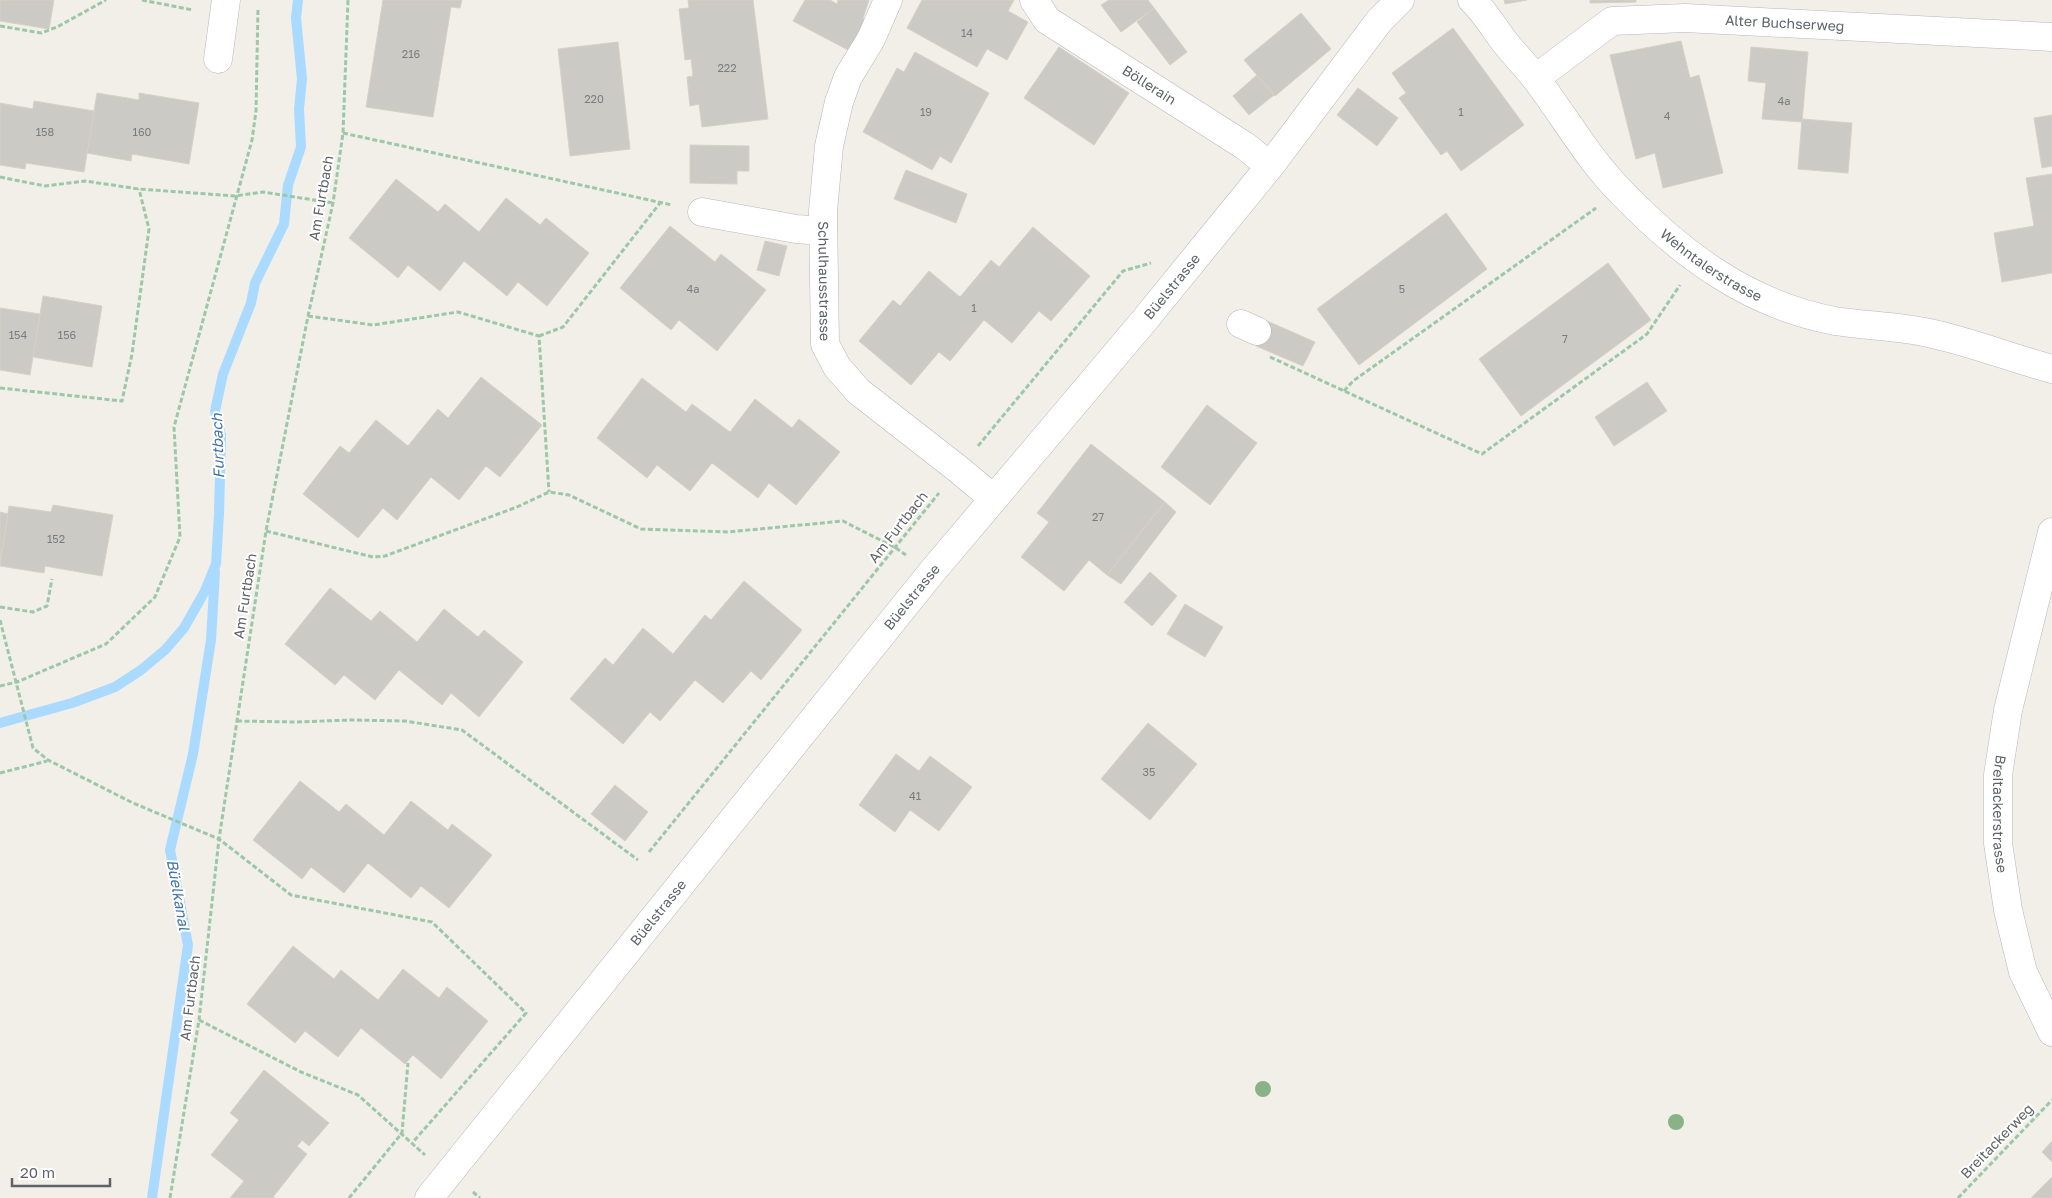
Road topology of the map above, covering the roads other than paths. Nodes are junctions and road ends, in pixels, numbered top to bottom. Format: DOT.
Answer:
graph roads {
  1 [pos="226,0"];
  2 [pos="888,0"];
  3 [pos="1034,0"];
  4 [pos="1400,0"];
  5 [pos="1472,0"];
  6 [pos="2052,37"];
  7 [pos="218,59"];
  8 [pos="1536,78"];
  9 [pos="1270,166"];
  10 [pos="702,212"];
  11 [pos="823,231"];
  12 [pos="2052,369"];
  13 [pos="993,498"];
  14 [pos="2052,532"];
  15 [pos="2052,1032"];
  16 [pos="429,1198"];
  1 -- 7 [label="street"];
  2 -- 11 [label="street, Schulhausstrasse"];
  3 -- 9 [label="street, Böllerain"];
  4 -- 9 [label="street, Büelstrasse"];
  5 -- 8 [label="street, Wehntalerstrasse"];
  6 -- 8 [label="street, Alter Buchserweg"];
  8 -- 12 [label="street, Wehntalerstrasse"];
  9 -- 13 [label="street, Büelstrasse"];
  10 -- 11 [label="street"];
  11 -- 13 [label="street, Schulhausstrasse"];
  13 -- 16 [label="street, Büelstrasse"];
  14 -- 15 [label="street, Breitackerstrasse"];
}
